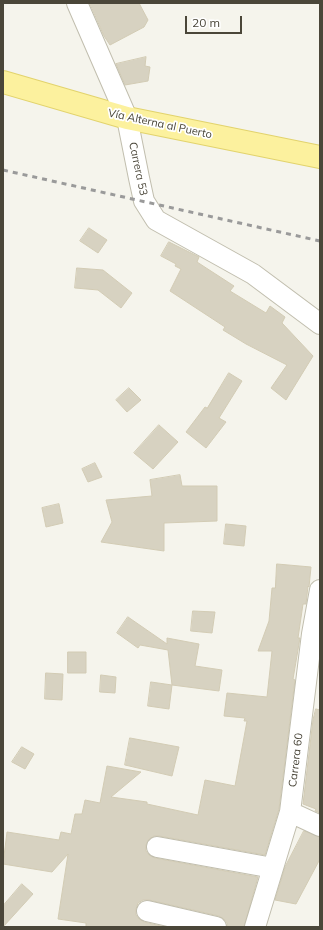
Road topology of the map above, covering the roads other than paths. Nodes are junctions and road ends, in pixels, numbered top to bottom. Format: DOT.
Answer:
graph roads {
  1 [pos="77,3"];
  2 [pos="3,82"];
  3 [pos="127,118"];
  4 [pos="320,157"];
  5 [pos="320,324"];
  6 [pos="320,590"];
  7 [pos="316,632"];
  8 [pos="290,812"];
  9 [pos="320,826"];
  10 [pos="158,847"];
  11 [pos="272,868"];
  12 [pos="147,910"];
  13 [pos="216,927"];
  14 [pos="255,927"];
  1 -- 3 [label="street, Carrera 53"];
  2 -- 3 [label="main road, Vía Alterna al Puerto"];
  3 -- 4 [label="main road, Vía Alterna al Puerto"];
  3 -- 5 [label="street, Carrera 53"];
  6 -- 7 [label="street, Carrera 60"];
  7 -- 8 [label="street, Carrera 60"];
  8 -- 9 [label="street"];
  8 -- 11 [label="street, Carrera 60"];
  10 -- 11 [label="street"];
  11 -- 14 [label="street, Carrera 60"];
  12 -- 13 [label="street"];
}
